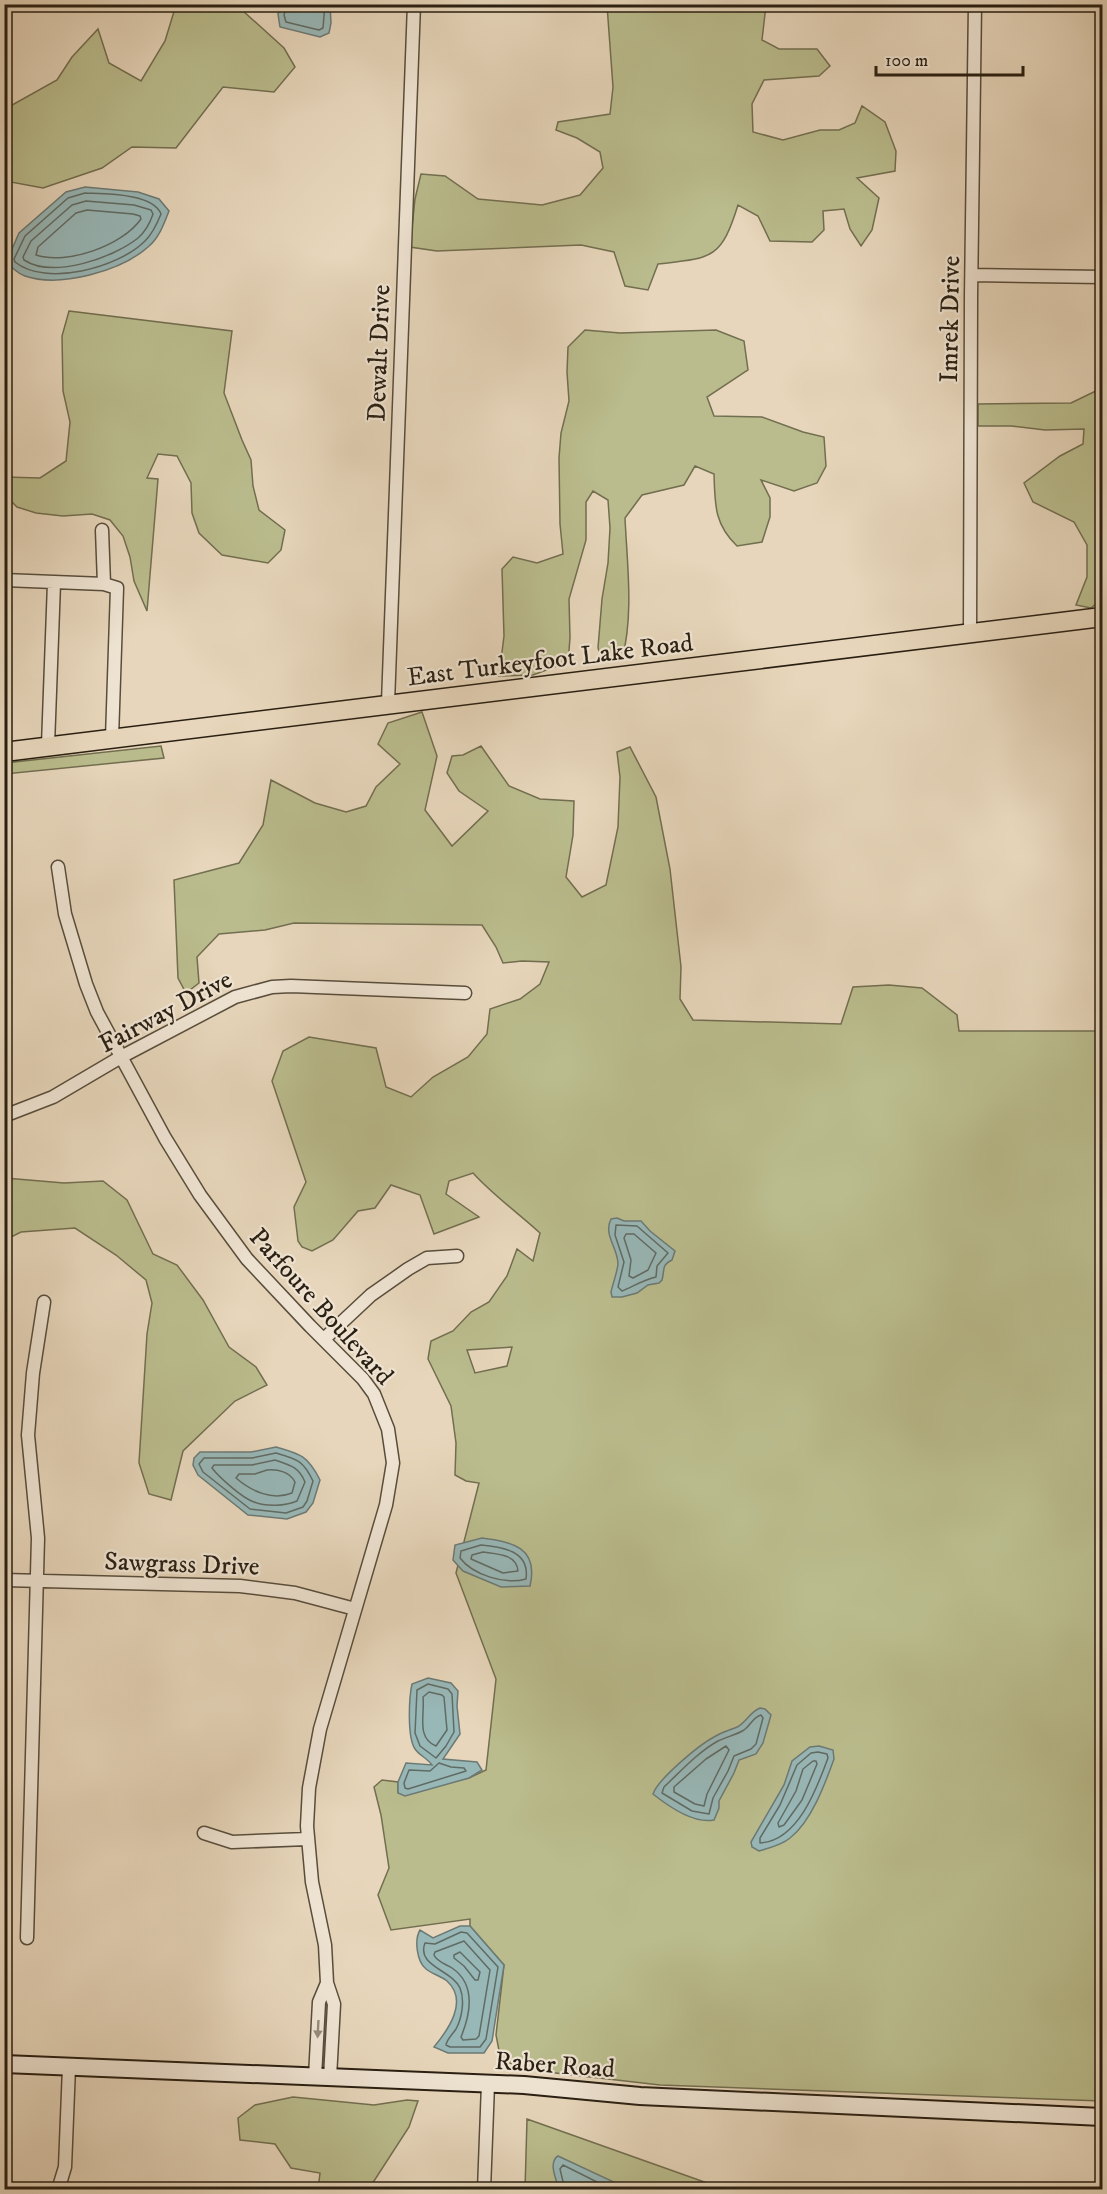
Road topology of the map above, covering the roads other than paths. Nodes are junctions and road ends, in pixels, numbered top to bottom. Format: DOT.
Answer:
graph roads {
  1 [pos="414,4"];
  2 [pos="975,4"];
  3 [pos="972,275"];
  4 [pos="1102,277"];
  5 [pos="102,530"];
  6 [pos="4,580"];
  7 [pos="54,583"];
  8 [pos="104,584"];
  9 [pos="1102,617"];
  10 [pos="970,634"];
  11 [pos="388,704"];
  12 [pos="112,738"];
  13 [pos="48,745"];
  14 [pos="4,752"];
  15 [pos="58,867"];
  16 [pos="465,993"];
  17 [pos="121,1057"];
  18 [pos="4,1116"];
  19 [pos="457,1256"];
  20 [pos="44,1302"];
  21 [pos="324,1339"];
  22 [pos="4,1580"];
  23 [pos="37,1581"];
  24 [pos="355,1609"];
  25 [pos="204,1833"];
  26 [pos="307,1839"];
  27 [pos="27,1938"];
  28 [pos="4,2064"];
  29 [pos="69,2067"];
  30 [pos="323,2078"];
  31 [pos="488,2084"];
  32 [pos="1102,2117"];
  33 [pos="58,2190"];
  34 [pos="484,2190"];
  1 -- 11 [label="street, Dewalt Drive"];
  2 -- 3 [label="street, Imrek Drive"];
  3 -- 4 [label="street"];
  3 -- 10 [label="street, Imrek Drive"];
  5 -- 8 [label="street"];
  6 -- 7 [label="street"];
  7 -- 8 [label="street"];
  7 -- 13 [label="street"];
  8 -- 12 [label="street"];
  9 -- 10 [label="main road, East Turkeyfoot Lake Road"];
  10 -- 11 [label="main road, East Turkeyfoot Lake Road"];
  11 -- 12 [label="main road, East Turkeyfoot Lake Road"];
  12 -- 13 [label="main road, East Turkeyfoot Lake Road"];
  13 -- 14 [label="main road, East Turkeyfoot Lake Road"];
  15 -- 17 [label="street, Parfoure Boulevard"];
  16 -- 17 [label="street, Fairway Drive"];
  17 -- 18 [label="street, Fairway Drive"];
  17 -- 21 [label="street, Parfoure Boulevard"];
  19 -- 21 [label="street"];
  20 -- 23 [label="street"];
  21 -- 24 [label="street, Parfoure Boulevard"];
  22 -- 23 [label="street, Sawgrass Drive"];
  23 -- 24 [label="street, Sawgrass Drive"];
  23 -- 27 [label="street"];
  24 -- 26 [label="street, Parfoure Boulevard"];
  25 -- 26 [label="street"];
  26 -- 30 [label="street, Parfoure Boulevard"];
  28 -- 29 [label="street, Raber Road"];
  29 -- 30 [label="street, Raber Road"];
  29 -- 33 [label="street"];
  30 -- 31 [label="street, Raber Road"];
  31 -- 32 [label="street, Raber Road"];
  31 -- 34 [label="street"];
}
